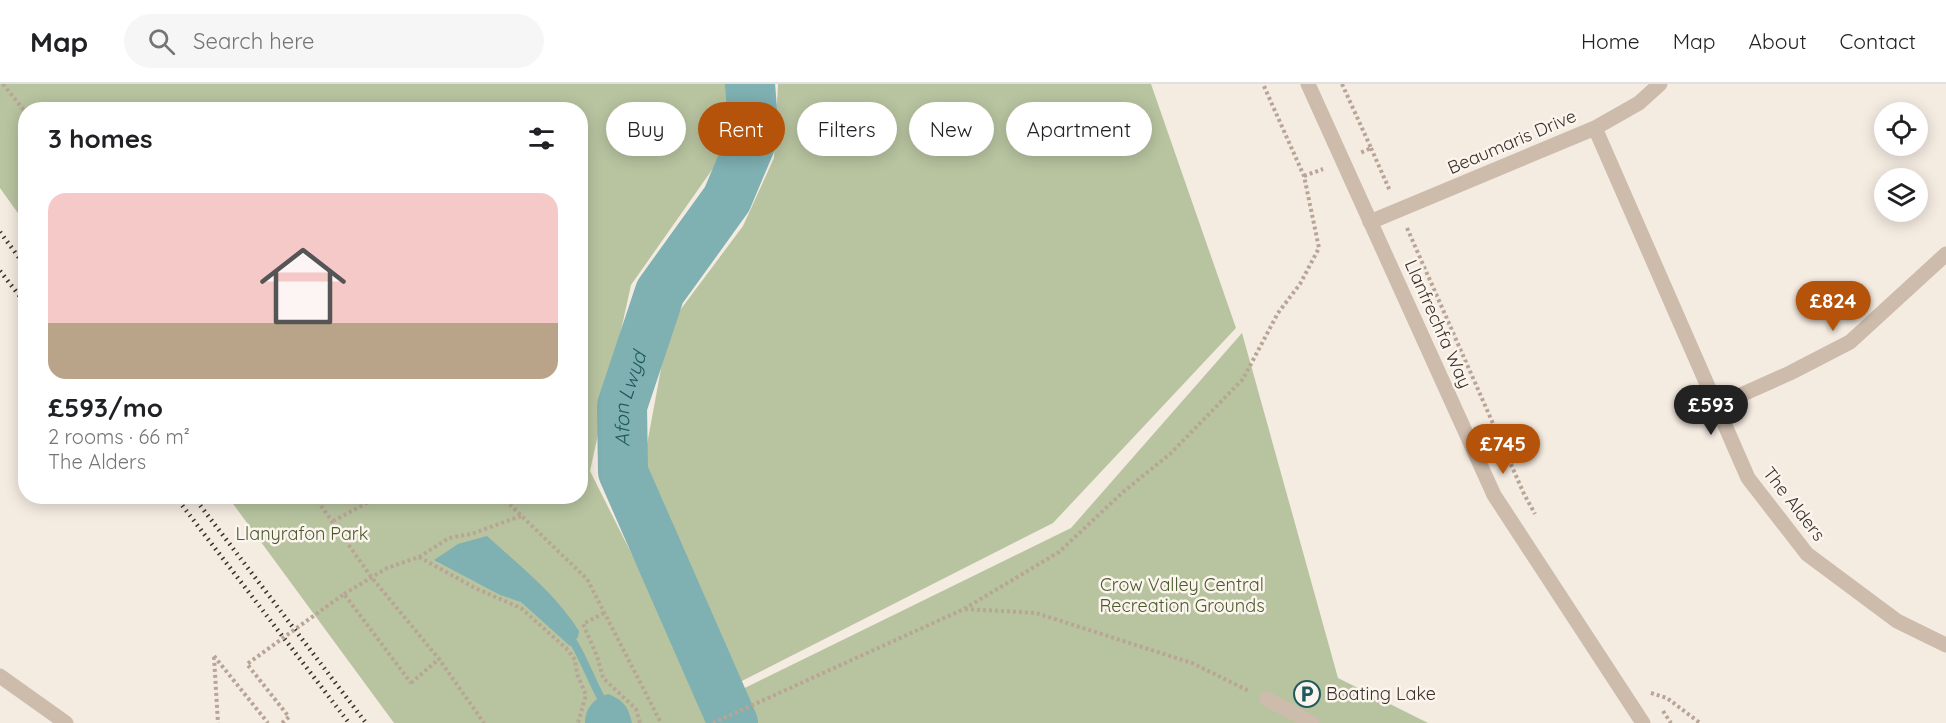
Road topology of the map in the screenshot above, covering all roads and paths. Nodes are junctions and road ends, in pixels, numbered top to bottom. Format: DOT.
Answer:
graph roads {
  1 [pos="3,84"];
  2 [pos="1263,84"];
  3 [pos="1308,84"];
  4 [pos="1660,84"];
  5 [pos="18,103"];
  6 [pos="1595,128"];
  7 [pos="1371,148"];
  8 [pos="1400,210"];
  9 [pos="1370,222"];
  10 [pos="1946,254"];
  11 [pos="1716,406"];
  12 [pos="320,504"];
  13 [pos="366,504"];
  14 [pos="509,504"];
  15 [pos="521,516"];
  16 [pos="333,521"];
  17 [pos="1540,523"];
  18 [pos="419,557"];
  19 [pos="372,578"];
  20 [pos="344,594"];
  21 [pos="964,609"];
  22 [pos="604,613"];
  23 [pos="1946,645"];
  24 [pos="439,659"];
  25 [pos="0,676"];
  26 [pos="1645,684"];
  27 [pos="1267,699"];
  28 [pos="66,723"];
  29 [pos="218,723"];
  30 [pos="268,723"];
  31 [pos="282,723"];
  32 [pos="484,723"];
  33 [pos="578,723"];
  34 [pos="640,723"];
  35 [pos="661,723"];
  36 [pos="713,723"];
  37 [pos="1312,723"];
  38 [pos="1643,723"];
  39 [pos="1700,723"];
  1 -- 5 [label="path"];
  2 -- 21 [label="path"];
  3 -- 9 [label="street, Llanfrechfa Way"];
  4 -- 6 [label="street, Beaumaris Drive"];
  6 -- 8 [label="street, Beaumaris Drive"];
  6 -- 11 [label="street, The Alders"];
  7 -- 8 [label="path"];
  8 -- 9 [label="street, Beaumaris Drive"];
  8 -- 17 [label="path"];
  9 -- 38 [label="street, Llanfrechfa Way"];
  10 -- 11 [label="street"];
  11 -- 23 [label="street, The Alders"];
  12 -- 16 [label="path"];
  13 -- 16 [label="path"];
  14 -- 15 [label="path"];
  15 -- 18 [label="path"];
  15 -- 22 [label="path"];
  16 -- 19 [label="path"];
  18 -- 19 [label="path"];
  18 -- 33 [label="path"];
  19 -- 20 [label="path"];
  19 -- 24 [label="path"];
  20 -- 24 [label="path, bridge"];
  20 -- 31 [label="path, bridge"];
  21 -- 27 [label="path"];
  21 -- 36 [label="path"];
  22 -- 34 [label="path"];
  22 -- 35 [label="path"];
  24 -- 32 [label="path"];
  25 -- 28 [label="street"];
  26 -- 39 [label="path"];
  27 -- 37 [label="street"];
  29 -- 30 [label="path"];
}
